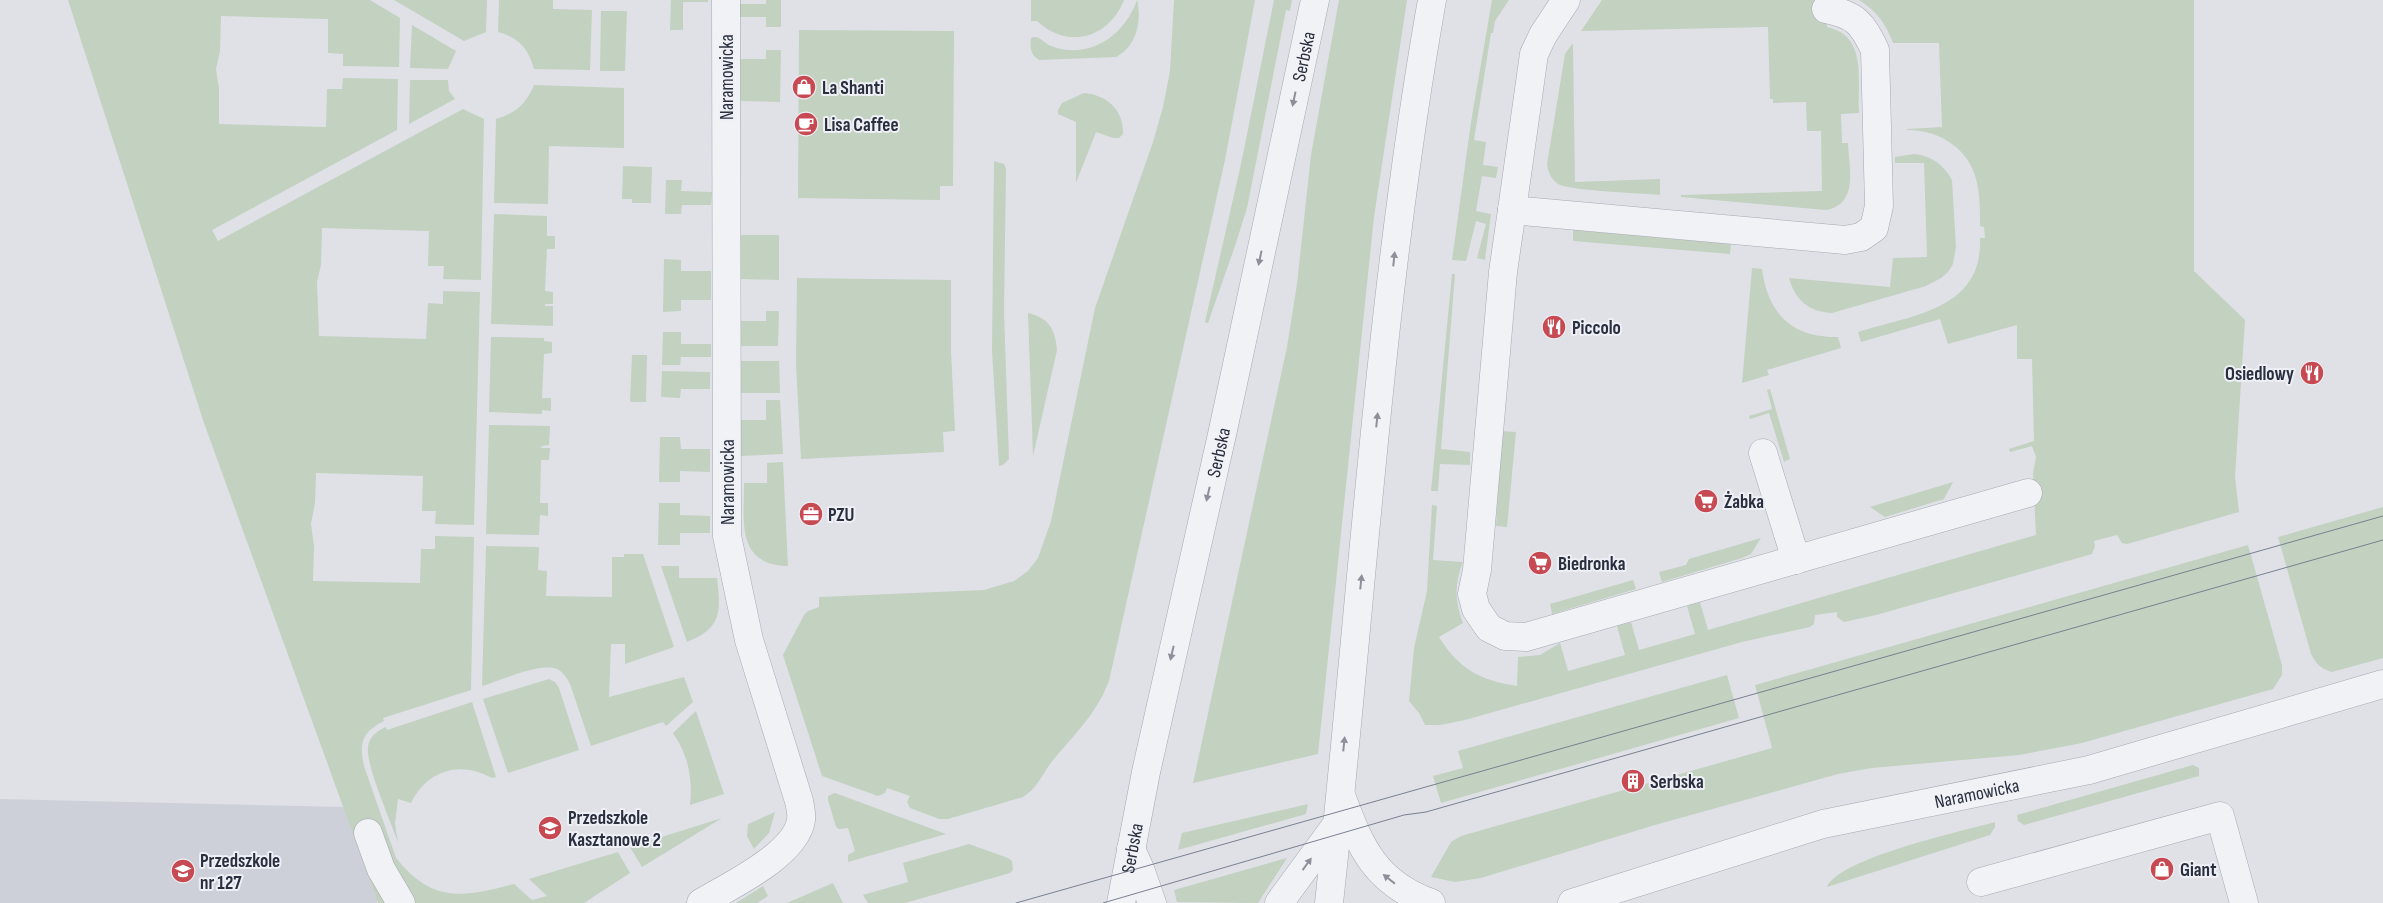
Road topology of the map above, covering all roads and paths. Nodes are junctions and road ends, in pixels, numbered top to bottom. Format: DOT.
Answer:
graph roads {
  1 [pos="726,0"];
  2 [pos="1315,0"];
  3 [pos="1432,0"];
  4 [pos="1566,0"];
  5 [pos="1826,10"];
  6 [pos="1512,210"];
  7 [pos="1763,453"];
  8 [pos="2028,493"];
  9 [pos="1796,560"];
  10 [pos="2383,684"];
  11 [pos="1340,792"];
  12 [pos="1338,823"];
  13 [pos="368,833"];
  14 [pos="1131,849"];
  15 [pos="1981,882"];
  16 [pos="401,903"];
  17 [pos="701,903"];
  18 [pos="1121,903"];
  19 [pos="1152,903"];
  20 [pos="1278,903"];
  21 [pos="1329,903"];
  22 [pos="1430,903"];
  23 [pos="1572,903"];
  24 [pos="2244,903"];
  1 -- 17 [label="street, Naramowicka"];
  2 -- 14 [label="street, Serbska, one-way"];
  11 -- 3 [label="street, one-way"];
  4 -- 6 [label="street"];
  5 -- 6 [label="street"];
  6 -- 9 [label="street"];
  7 -- 9 [label="street"];
  8 -- 9 [label="street"];
  10 -- 23 [label="street, Naramowicka"];
  11 -- 12 [label="street"];
  22 -- 11 [label="street, one-way"];
  20 -- 12 [label="street, one-way"];
  12 -- 21 [label="street"];
  13 -- 16 [label="street"];
  14 -- 18 [label="street, Serbska"];
  14 -- 19 [label="street"];
  15 -- 24 [label="street"];
}
